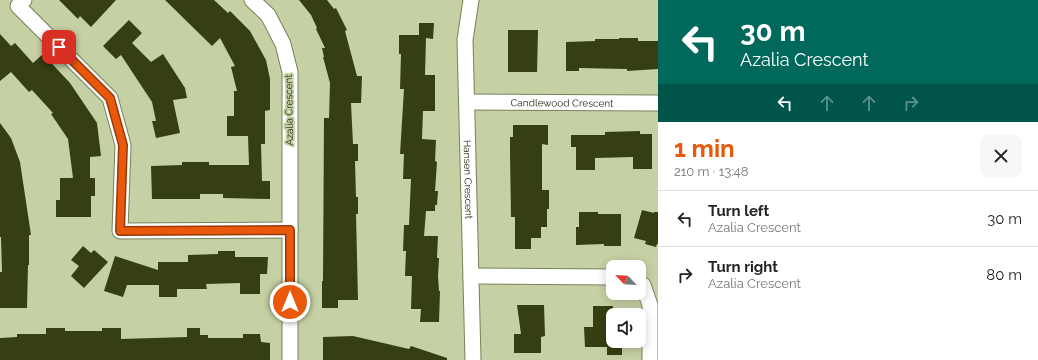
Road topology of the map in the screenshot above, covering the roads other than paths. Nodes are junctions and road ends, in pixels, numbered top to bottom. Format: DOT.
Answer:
graph roads {
  1 [pos="24,0"];
  2 [pos="252,0"];
  3 [pos="471,0"];
  4 [pos="467,102"];
  5 [pos="658,103"];
  6 [pos="290,230"];
  7 [pos="471,276"];
  8 [pos="606,277"];
  9 [pos="646,292"];
  10 [pos="290,360"];
  11 [pos="473,360"];
  12 [pos="650,360"];
  1 -- 6 [label="street"];
  2 -- 6 [label="street, Azalia Crescent"];
  3 -- 4 [label="street, Hansen Crescent"];
  4 -- 5 [label="street, Candlewood Crescent"];
  4 -- 7 [label="street, Hansen Crescent"];
  6 -- 10 [label="street, Azalia Crescent"];
  7 -- 8 [label="street"];
  7 -- 11 [label="street, Hansen Crescent"];
  9 -- 12 [label="street"];
}
